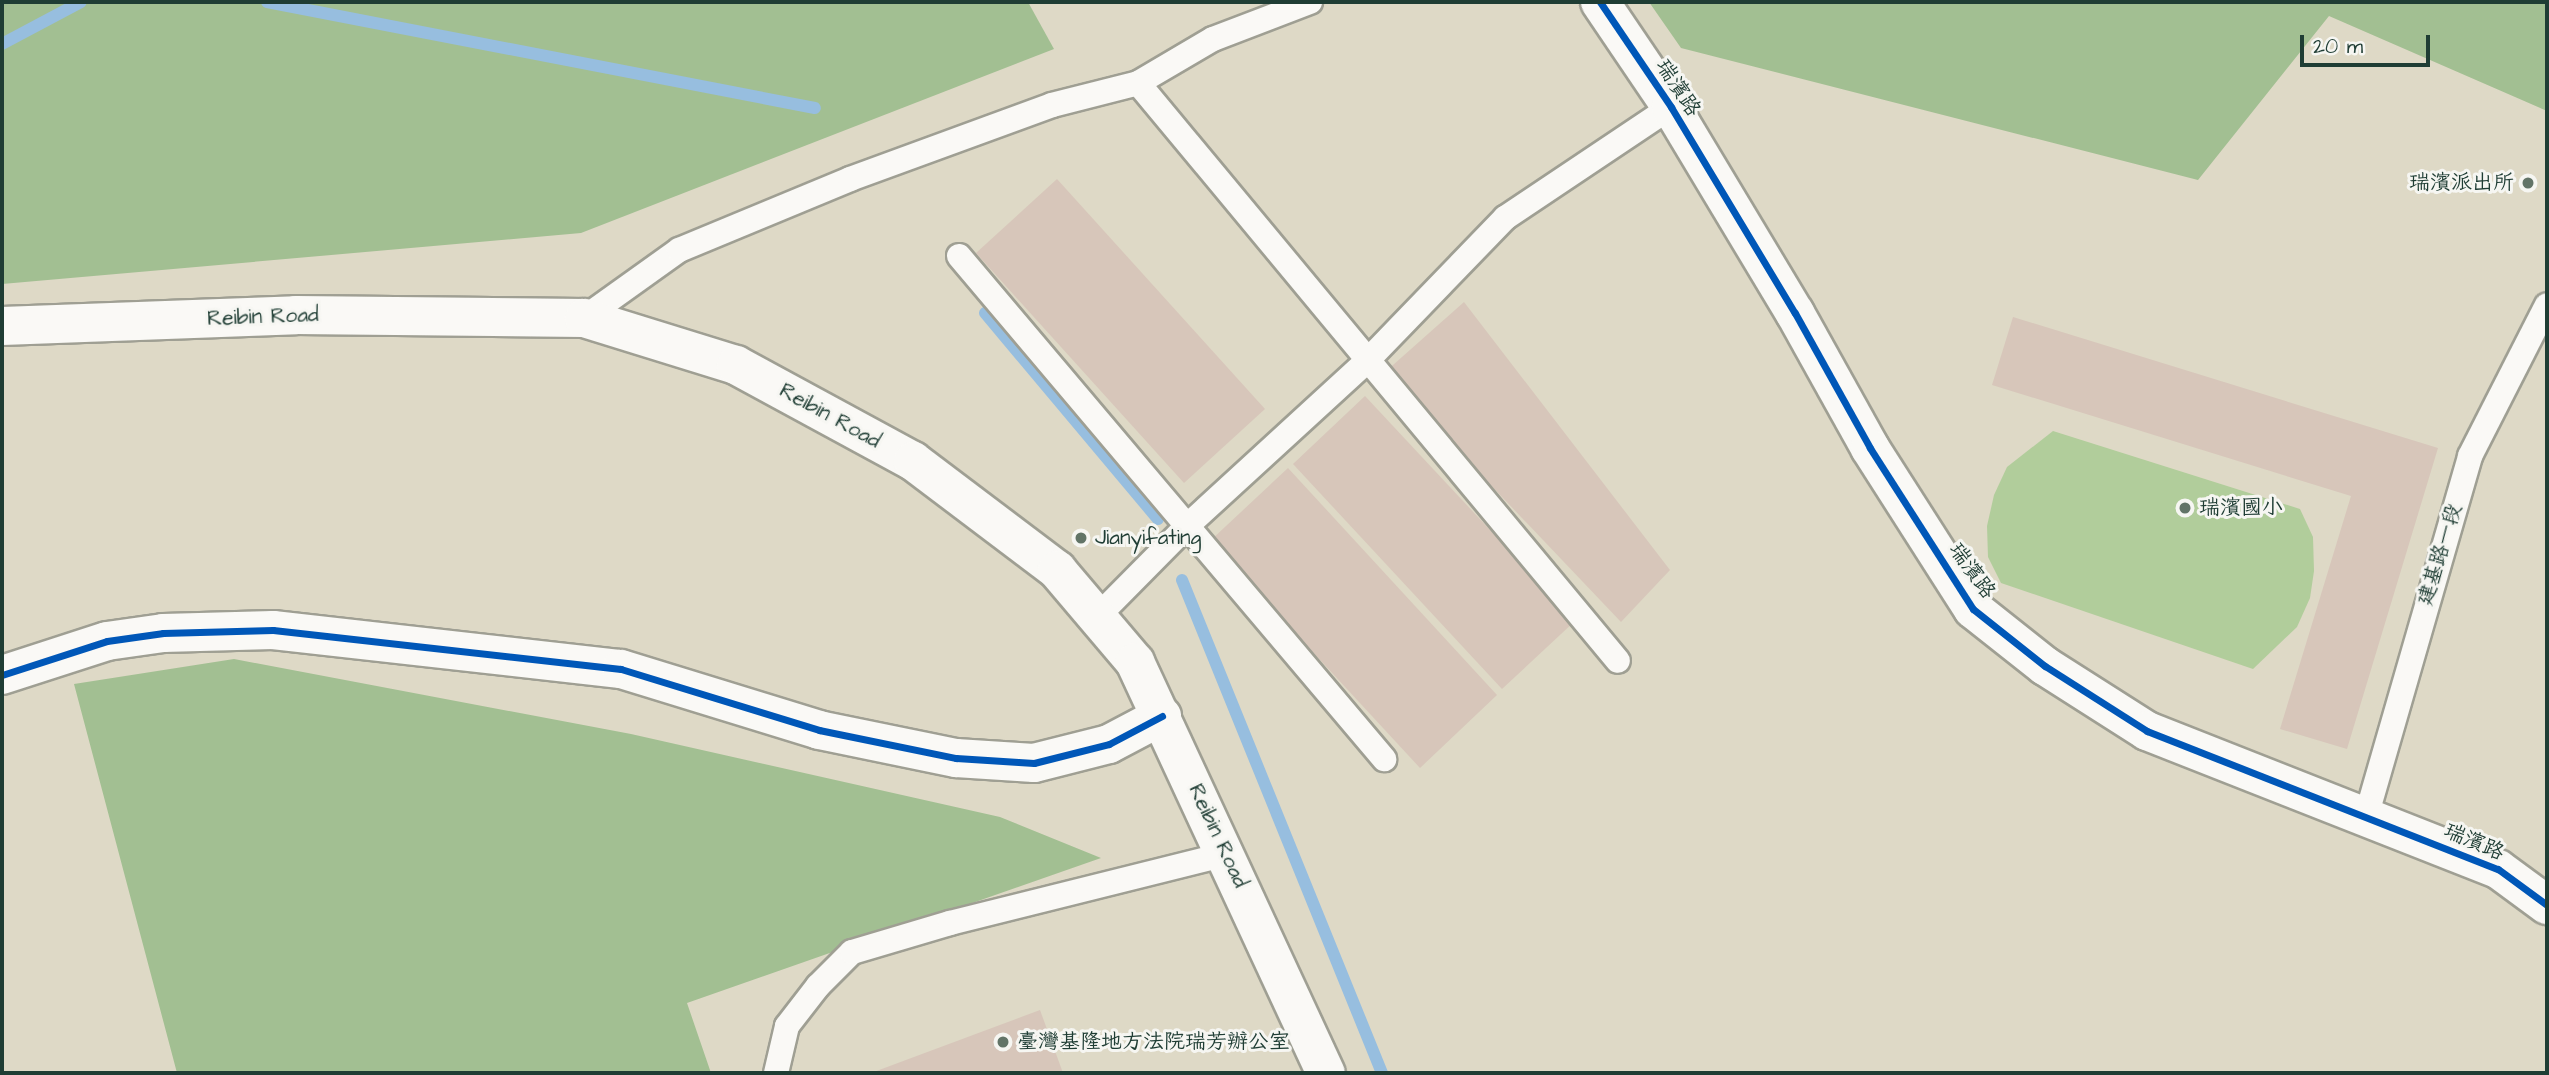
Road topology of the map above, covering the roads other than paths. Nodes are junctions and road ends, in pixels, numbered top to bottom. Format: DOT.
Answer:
graph roads {
  1 [pos="1310,2"];
  2 [pos="1600,2"];
  3 [pos="1138,83"];
  4 [pos="1671,107"];
  5 [pos="959,256"];
  6 [pos="2547,305"];
  7 [pos="584,318"];
  8 [pos="2,326"];
  9 [pos="1367,361"];
  10 [pos="1188,526"];
  11 [pos="1099,615"];
  12 [pos="1618,661"];
  13 [pos="2,675"];
  14 [pos="1162,716"];
  15 [pos="1384,759"];
  16 [pos="2366,817"];
  17 [pos="1227,854"];
  18 [pos="2547,905"];
  19 [pos="776,1073"];
  20 [pos="1326,1073"];
  1 -- 3 [label="lane"];
  2 -- 4 [label="street, 瑞濱路"];
  3 -- 7 [label="lane"];
  3 -- 9 [label="lane"];
  4 -- 9 [label="lane"];
  4 -- 16 [label="street, 瑞濱路"];
  5 -- 10 [label="lane"];
  6 -- 16 [label="lane, 建基路一段"];
  7 -- 8 [label="street, Reibin Road"];
  7 -- 11 [label="street, Reibin Road"];
  9 -- 10 [label="lane"];
  9 -- 12 [label="lane"];
  10 -- 11 [label="lane"];
  10 -- 15 [label="lane"];
  11 -- 14 [label="street, Reibin Road"];
  13 -- 14 [label="street"];
  14 -- 17 [label="street, Reibin Road"];
  16 -- 18 [label="street, 瑞濱路"];
  17 -- 19 [label="lane"];
  17 -- 20 [label="street, Reibin Road"];
}
